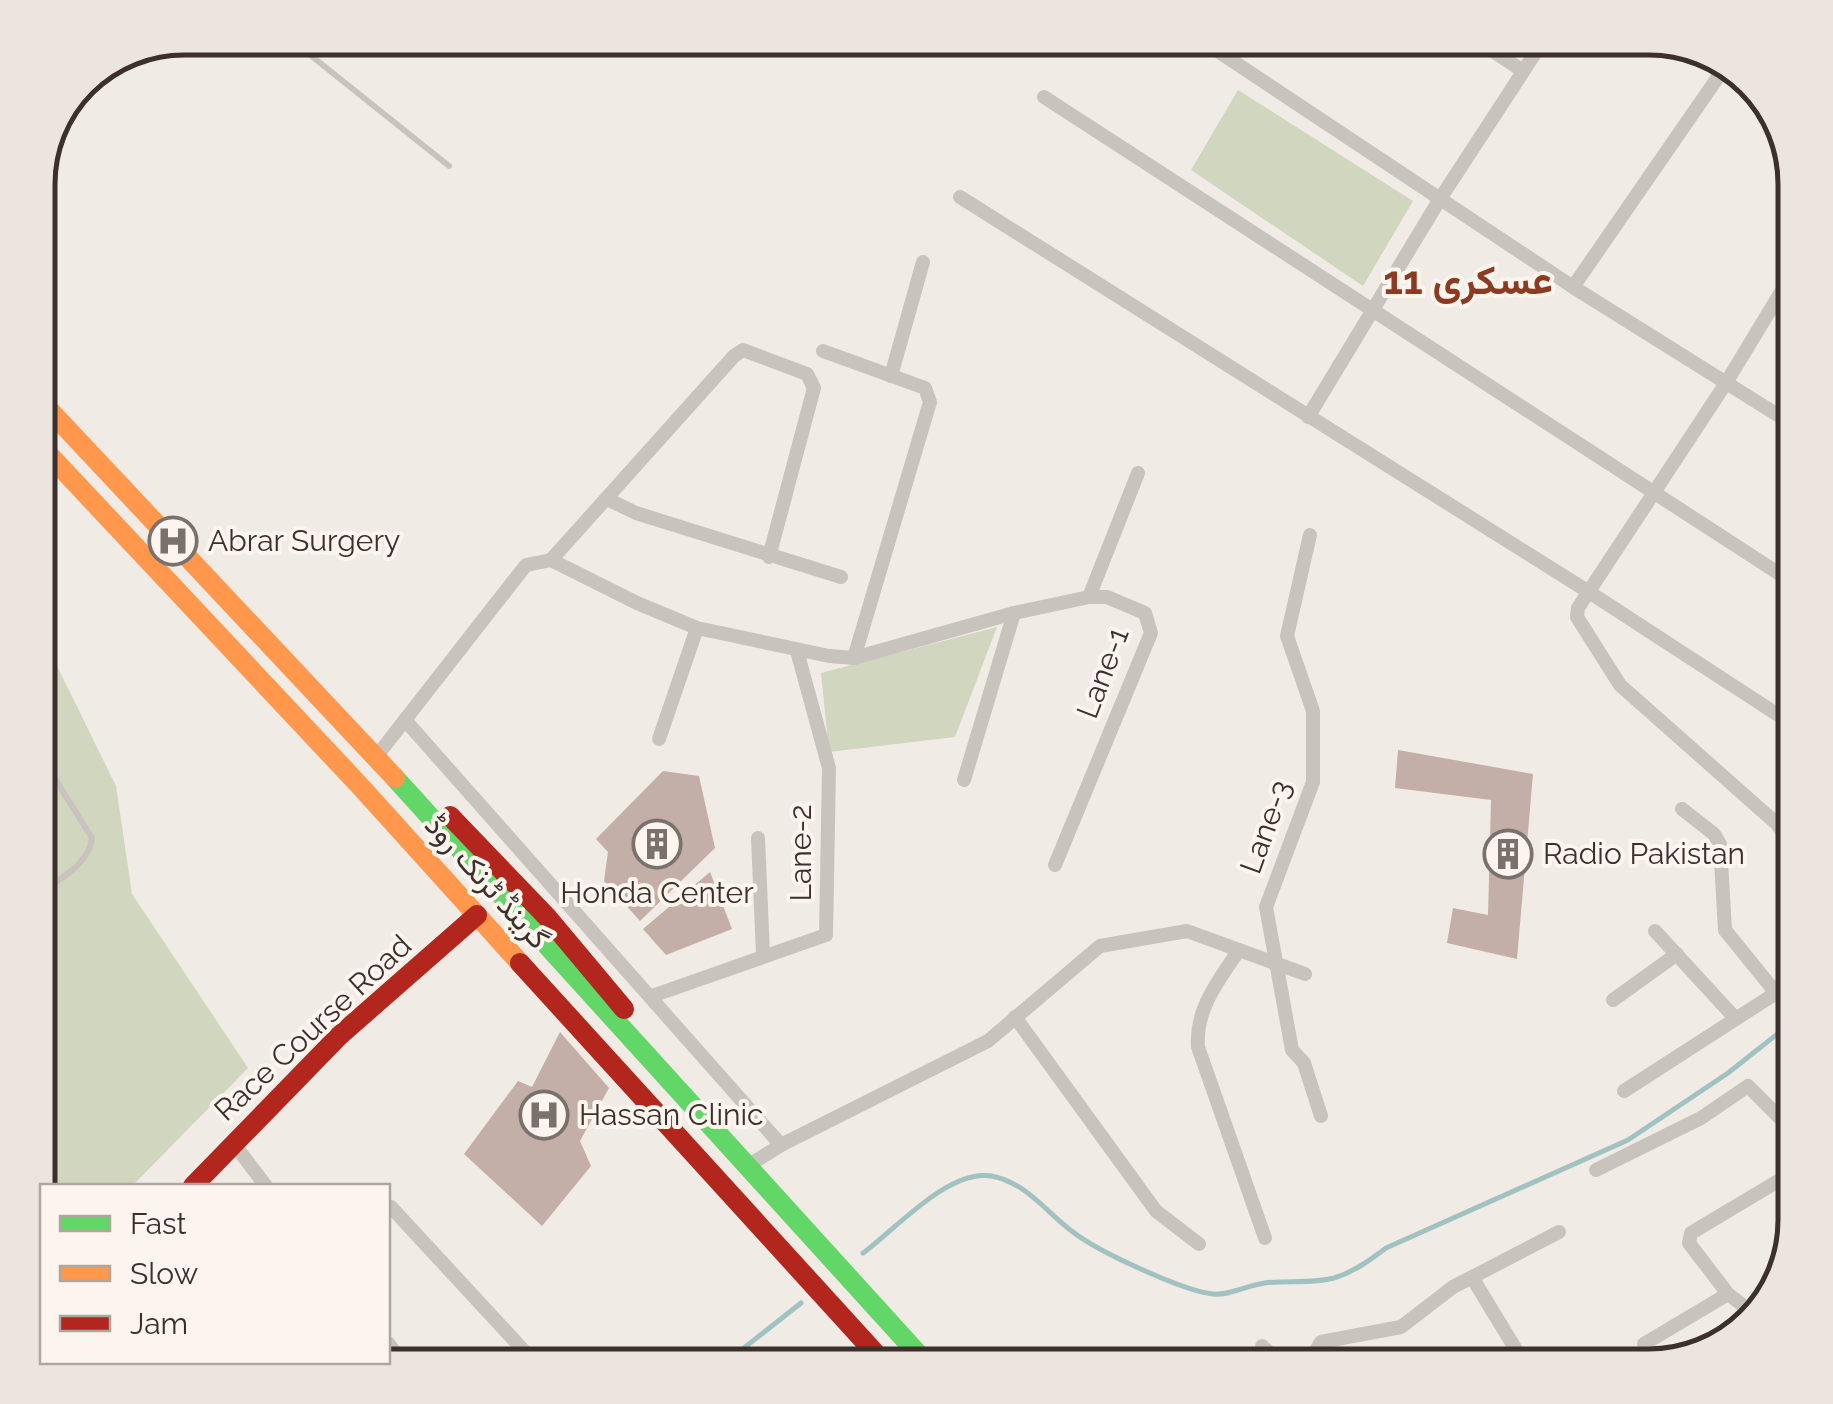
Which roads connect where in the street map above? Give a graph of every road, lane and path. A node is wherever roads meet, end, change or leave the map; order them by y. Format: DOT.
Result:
graph roads {
  1 [pos="310,55"];
  2 [pos="1223,55"];
  3 [pos="1499,55"];
  4 [pos="1534,55"];
  5 [pos="1523,71"];
  6 [pos="1719,76"];
  7 [pos="1044,97"];
  8 [pos="449,166"];
  9 [pos="960,197"];
  10 [pos="1440,200"];
  11 [pos="922,262"];
  12 [pos="1574,287"];
  13 [pos="1778,298"];
  14 [pos="1374,312"];
  15 [pos="822,351"];
  16 [pos="891,376"];
  17 [pos="1726,383"];
  18 [pos="1778,415"];
  19 [pos="55,416"];
  20 [pos="1308,417"];
  21 [pos="55,461"];
  22 [pos="1138,474"];
  23 [pos="1655,493"];
  24 [pos="608,499"];
  25 [pos="1310,534"];
  26 [pos="769,556"];
  27 [pos="551,560"];
  28 [pos="1778,572"];
  29 [pos="841,577"];
  30 [pos="1589,592"];
  31 [pos="1089,597"];
  32 [pos="1014,612"];
  33 [pos="697,628"];
  34 [pos="797,651"];
  35 [pos="854,658"];
  36 [pos="1778,714"];
  37 [pos="405,720"];
  38 [pos="659,738"];
  39 [pos="376,758"];
  40 [pos="55,779"];
  41 [pos="964,780"];
  42 [pos="1682,809"];
  43 [pos="1778,825"];
  44 [pos="758,838"];
  45 [pos="1055,866"];
  46 [pos="55,882"];
  47 [pos="498,894"];
  48 [pos="477,915"];
  49 [pos="1655,931"];
  50 [pos="1239,950"];
  51 [pos="763,954"];
  52 [pos="1677,954"];
  53 [pos="1275,964"];
  54 [pos="1305,974"];
  55 [pos="1776,993"];
  56 [pos="652,996"];
  57 [pos="1613,1000"];
  58 [pos="1016,1018"];
  59 [pos="1736,1018"];
  60 [pos="1624,1091"];
  61 [pos="695,1112"];
  62 [pos="1778,1115"];
  63 [pos="1321,1116"];
  64 [pos="234,1144"];
  65 [pos="781,1145"];
  66 [pos="745,1167"];
  67 [pos="1596,1170"];
  68 [pos="1778,1182"];
  69 [pos="195,1184"];
  70 [pos="264,1184"];
  71 [pos="390,1208"];
  72 [pos="1559,1232"];
  73 [pos="1264,1238"];
  74 [pos="1199,1244"];
  75 [pos="1474,1279"];
  76 [pos="1728,1294"];
  77 [pos="1744,1306"];
  78 [pos="1644,1344"];
  79 [pos="1262,1346"];
  80 [pos="522,1349"];
  81 [pos="872,1349"];
  82 [pos="913,1349"];
  83 [pos="1265,1349"];
  84 [pos="1317,1349"];
  85 [pos="1516,1349"];
  1 -- 8 [label="lane"];
  2 -- 10 [label="street"];
  3 -- 5 [label="street"];
  4 -- 5 [label="street"];
  5 -- 10 [label="street"];
  6 -- 12 [label="street"];
  7 -- 14 [label="street"];
  9 -- 20 [label="street"];
  10 -- 12 [label="street"];
  10 -- 14 [label="street"];
  11 -- 16 [label="street"];
  12 -- 17 [label="street"];
  13 -- 17 [label="street"];
  14 -- 20 [label="street"];
  14 -- 23 [label="street"];
  15 -- 16 [label="street"];
  16 -- 35 [label="street"];
  17 -- 18 [label="street"];
  17 -- 23 [label="street"];
  19 -- 39 [label="main road, گرینڈ ٹرنک روڈ"];
  20 -- 30 [label="street"];
  21 -- 48 [label="main road, گرینڈ ٹرنک روڈ"];
  22 -- 31 [label="street"];
  23 -- 28 [label="street"];
  23 -- 30 [label="street"];
  24 -- 26 [label="street"];
  24 -- 26 [label="street"];
  24 -- 27 [label="street"];
  25 -- 53 [label="street, Lane-3"];
  26 -- 29 [label="street"];
  27 -- 33 [label="street, Lane-1"];
  27 -- 37 [label="street"];
  30 -- 36 [label="street"];
  30 -- 43 [label="street"];
  31 -- 32 [label="street, Lane-1"];
  31 -- 45 [label="street, Lane-1"];
  32 -- 35 [label="street, Lane-1"];
  32 -- 41 [label="street"];
  33 -- 34 [label="street, Lane-1"];
  33 -- 38 [label="street"];
  34 -- 35 [label="street, Lane-1"];
  34 -- 51 [label="street, Lane-2"];
  37 -- 39 [label="street"];
  37 -- 56 [label="street"];
  39 -- 47 [label="main road, گرینڈ ٹرنک روڈ"];
  39 -- 61 [label="main road, گرینڈ ٹرنک روڈ"];
  40 -- 46 [label="lane"];
  42 -- 55 [label="street"];
  44 -- 51 [label="street"];
  47 -- 48 [label="main road, Race Course Road"];
  47 -- 61 [label="main road, گرینڈ ٹرنک روڈ"];
  48 -- 64 [label="main road, Race Course Road"];
  48 -- 81 [label="main road, گرینڈ ٹرنک روڈ"];
  49 -- 52 [label="street"];
  50 -- 53 [label="street"];
  50 -- 58 [label="street"];
  50 -- 73 [label="street"];
  51 -- 56 [label="street, Lane-2"];
  52 -- 57 [label="street"];
  52 -- 59 [label="street"];
  53 -- 54 [label="street"];
  53 -- 63 [label="street, Lane-3"];
  55 -- 59 [label="street"];
  56 -- 65 [label="street"];
  58 -- 65 [label="street"];
  58 -- 74 [label="street"];
  59 -- 60 [label="street"];
  61 -- 66 [label="main road, گرینڈ ٹرنک روڈ"];
  62 -- 67 [label="street"];
  64 -- 69 [label="main road, Race Course Road"];
  64 -- 70 [label="street"];
  65 -- 66 [label="street"];
  66 -- 82 [label="main road, گرینڈ ٹرنک روڈ"];
  68 -- 76 [label="street"];
  71 -- 80 [label="street"];
  72 -- 75 [label="street"];
  75 -- 84 [label="street"];
  75 -- 85 [label="street"];
  76 -- 77 [label="street"];
  76 -- 78 [label="street"];
  79 -- 83 [label="street"];
}
